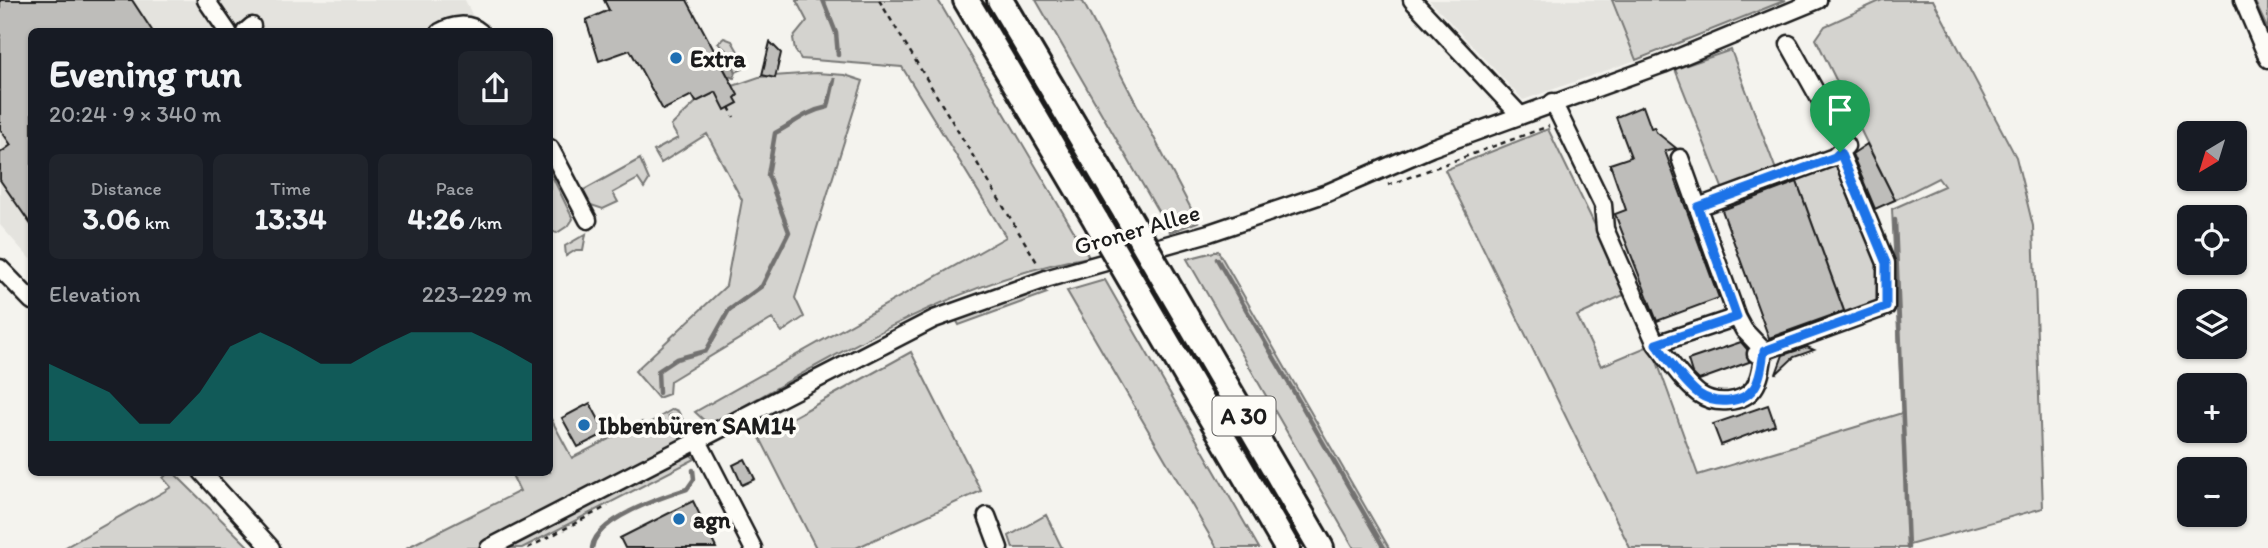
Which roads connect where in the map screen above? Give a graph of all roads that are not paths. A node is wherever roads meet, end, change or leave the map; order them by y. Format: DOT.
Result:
graph roads {
  1 [pos="206,0"];
  2 [pos="966,0"];
  3 [pos="1000,0"];
  4 [pos="1412,0"];
  5 [pos="1818,0"];
  6 [pos="2243,0"];
  7 [pos="225,28"];
  8 [pos="447,28"];
  9 [pos="476,28"];
  10 [pos="1789,44"];
  11 [pos="2268,60"];
  12 [pos="1553,102"];
  13 [pos="1519,114"];
  14 [pos="1840,152"];
  15 [pos="553,154"];
  16 [pos="1680,158"];
  17 [pos="1698,207"];
  18 [pos="588,220"];
  19 [pos="0,268"];
  20 [pos="28,297"];
  21 [pos="1737,317"];
  22 [pos="1656,344"];
  23 [pos="1759,353"];
  24 [pos="698,441"];
  25 [pos="206,476"];
  26 [pos="987,516"];
  27 [pos="271,548"];
  28 [pos="489,548"];
  29 [pos="753,548"];
  30 [pos="999,548"];
  31 [pos="1287,548"];
  32 [pos="1321,548"];
  1 -- 7 [label="street"];
  2 -- 31 [label="highway, A 30, bridge"];
  3 -- 32 [label="highway, A 30, bridge"];
  4 -- 13 [label="street"];
  5 -- 12 [label="street, Groner Allee"];
  6 -- 11 [label="street"];
  8 -- 9 [label="street"];
  10 -- 14 [label="street"];
  12 -- 13 [label="street, Groner Allee"];
  12 -- 22 [label="street"];
  13 -- 24 [label="street, Groner Allee"];
  14 -- 17 [label="street"];
  14 -- 23 [label="street"];
  15 -- 18 [label="street"];
  16 -- 17 [label="street"];
  17 -- 21 [label="street"];
  19 -- 20 [label="street"];
  21 -- 22 [label="street"];
  21 -- 23 [label="street"];
  22 -- 23 [label="street"];
  24 -- 28 [label="street, Groner Allee"];
  24 -- 29 [label="street"];
  25 -- 27 [label="street"];
  26 -- 30 [label="street"];
}
